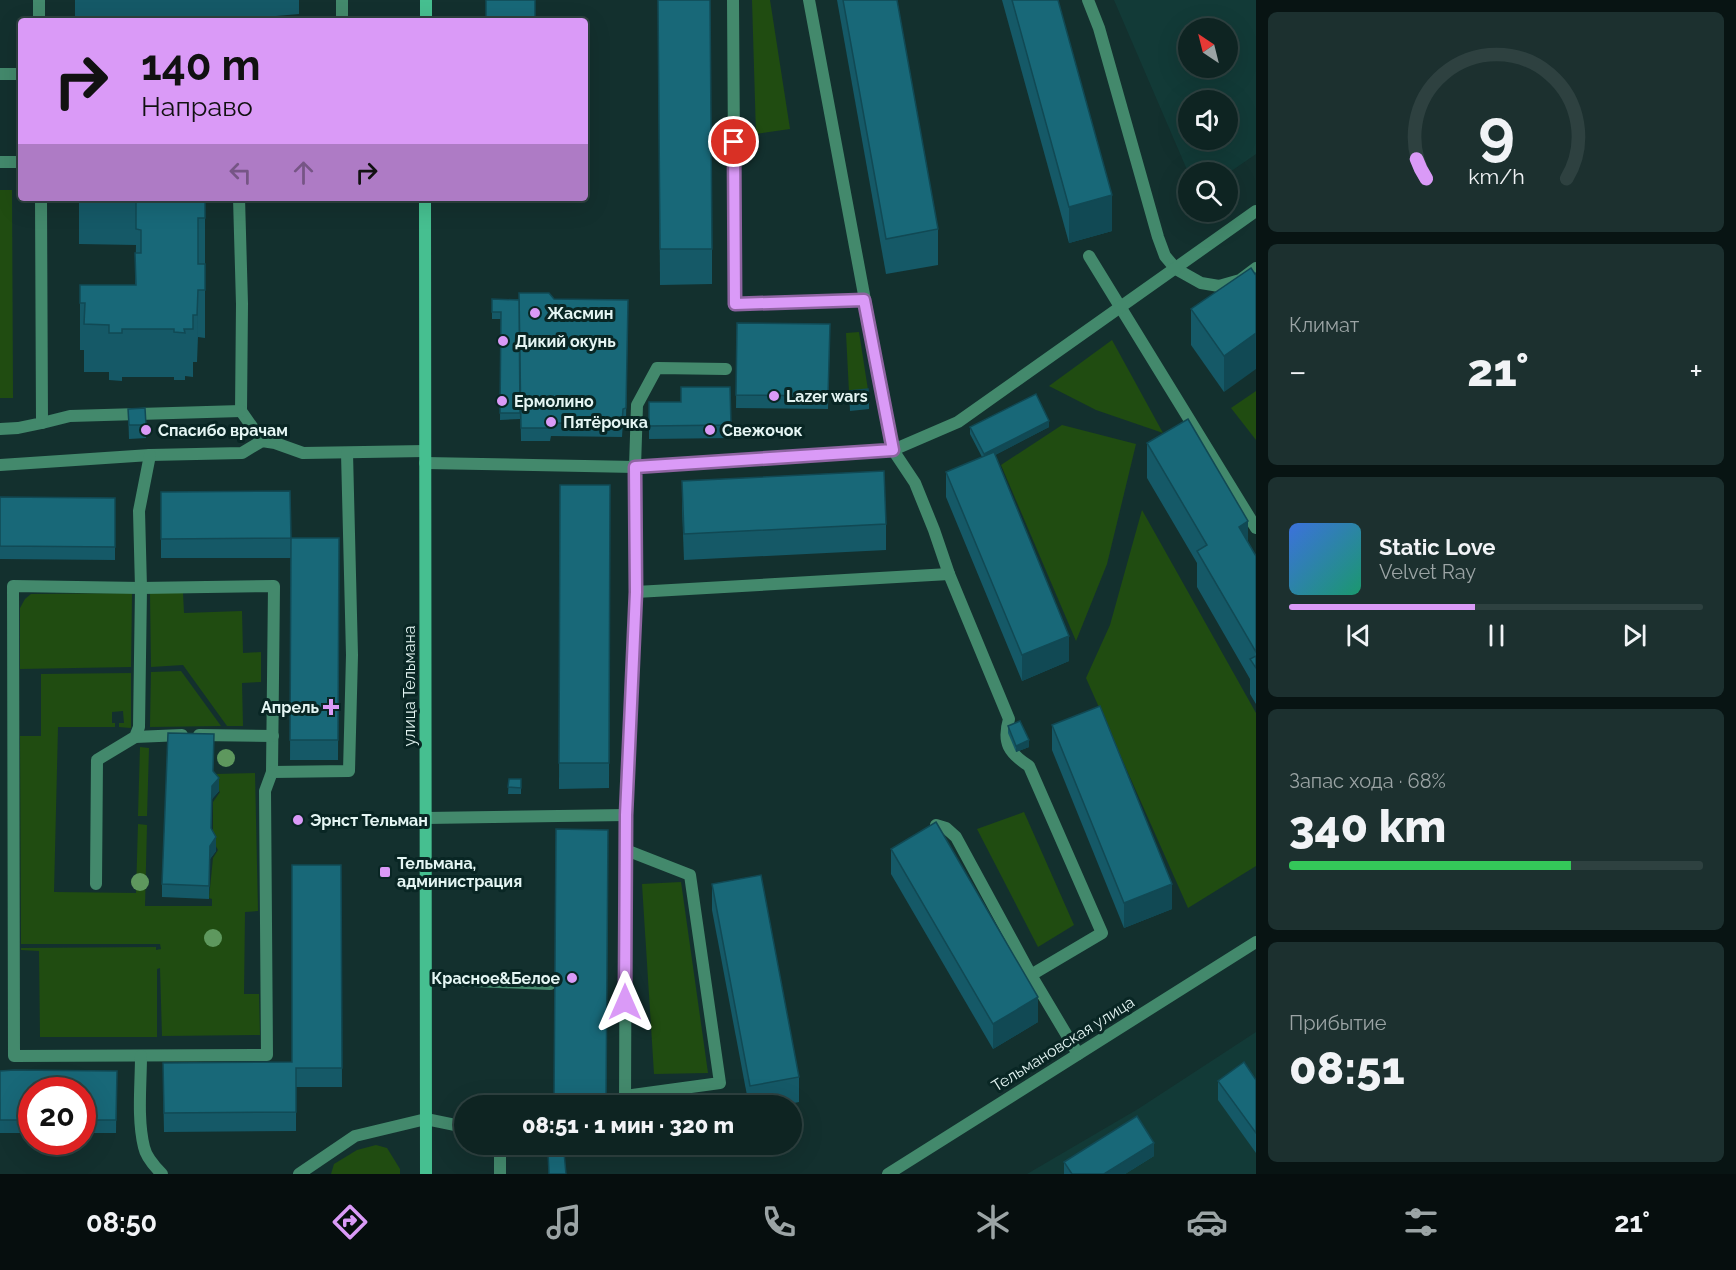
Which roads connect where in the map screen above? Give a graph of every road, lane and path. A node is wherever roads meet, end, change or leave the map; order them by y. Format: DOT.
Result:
graph roads {
  1 [pos="39,0"];
  2 [pos="342,0"];
  3 [pos="426,0"];
  4 [pos="734,0"];
  5 [pos="809,0"];
  6 [pos="1088,0"];
  7 [pos="39,18"];
  8 [pos="342,18"];
  9 [pos="426,18"];
  10 [pos="0,74"];
  11 [pos="18,74"];
  12 [pos="0,162"];
  13 [pos="18,162"];
  14 [pos="41,201"];
  15 [pos="239,201"];
  16 [pos="425,201"];
  17 [pos="1256,211"];
  18 [pos="1089,256"];
  19 [pos="1176,268"];
  20 [pos="1256,268"];
  21 [pos="864,300"];
  22 [pos="1121,307"];
  23 [pos="726,369"];
  24 [pos="241,411"];
  25 [pos="42,423"];
  26 [pos="0,429"];
  27 [pos="262,441"];
  28 [pos="893,450"];
  29 [pos="347,453"];
  30 [pos="150,455"];
  31 [pos="425,457"];
  32 [pos="0,465"];
  33 [pos="635,467"];
  34 [pos="1256,528"];
  35 [pos="949,574"];
  36 [pos="141,588"];
  37 [pos="636,592"];
  38 [pos="273,736"];
  39 [pos="135,737"];
  40 [pos="272,772"];
  41 [pos="626,815"];
  42 [pos="426,818"];
  43 [pos="936,825"];
  44 [pos="626,850"];
  45 [pos="96,884"];
  46 [pos="1256,942"];
  47 [pos="1031,975"];
  48 [pos="426,979"];
  49 [pos="550,984"];
  50 [pos="1078,1054"];
  51 [pos="141,1056"];
  52 [pos="625,1095"];
  53 [pos="657,1095"];
  54 [pos="426,1119"];
  55 [pos="454,1125"];
  56 [pos="500,1155"];
  57 [pos="162,1174"];
  58 [pos="299,1174"];
  59 [pos="426,1174"];
  60 [pos="500,1174"];
  61 [pos="888,1174"];
  1 -- 7 [label="street"];
  2 -- 8 [label="street"];
  3 -- 9 [label="main road"];
  4 -- 21 [label="street"];
  5 -- 21 [label="street"];
  6 -- 19 [label="street"];
  10 -- 11 [label="street"];
  12 -- 13 [label="street"];
  14 -- 25 [label="street"];
  15 -- 24 [label="street"];
  16 -- 31 [label="main road, улица Тельмана"];
  17 -- 19 [label="street"];
  18 -- 22 [label="street"];
  19 -- 20 [label="street"];
  19 -- 22 [label="street"];
  21 -- 28 [label="street"];
  22 -- 28 [label="street"];
  22 -- 34 [label="street"];
  23 -- 33 [label="street"];
  24 -- 25 [label="street"];
  24 -- 27 [label="street"];
  25 -- 26 [label="street"];
  27 -- 29 [label="street"];
  27 -- 30 [label="street"];
  28 -- 33 [label="street"];
  28 -- 35 [label="street"];
  29 -- 31 [label="street"];
  29 -- 40 [label="street"];
  30 -- 32 [label="street"];
  30 -- 36 [label="street"];
  31 -- 33 [label="street"];
  31 -- 42 [label="main road, улица Тельмана"];
  33 -- 37 [label="street"];
  35 -- 37 [label="street"];
  35 -- 47 [label="street"];
  36 -- 38 [label="street"];
  36 -- 39 [label="street"];
  36 -- 51 [label="street"];
  37 -- 41 [label="street"];
  38 -- 39 [label="street"];
  38 -- 40 [label="street"];
  39 -- 45 [label="street"];
  40 -- 51 [label="street"];
  41 -- 42 [label="street"];
  41 -- 44 [label="street"];
  42 -- 48 [label="main road, улица Тельмана"];
  43 -- 47 [label="street"];
  44 -- 52 [label="street"];
  44 -- 53 [label="street"];
  46 -- 50 [label="street, Тельмановская улица"];
  47 -- 50 [label="street"];
  48 -- 49 [label="street"];
  48 -- 54 [label="main road, улица Тельмана"];
  50 -- 61 [label="street, Тельмановская улица"];
  51 -- 57 [label="street"];
  54 -- 55 [label="street"];
  54 -- 58 [label="street"];
  54 -- 59 [label="main road, улица Тельмана"];
  56 -- 60 [label="street"];
}
